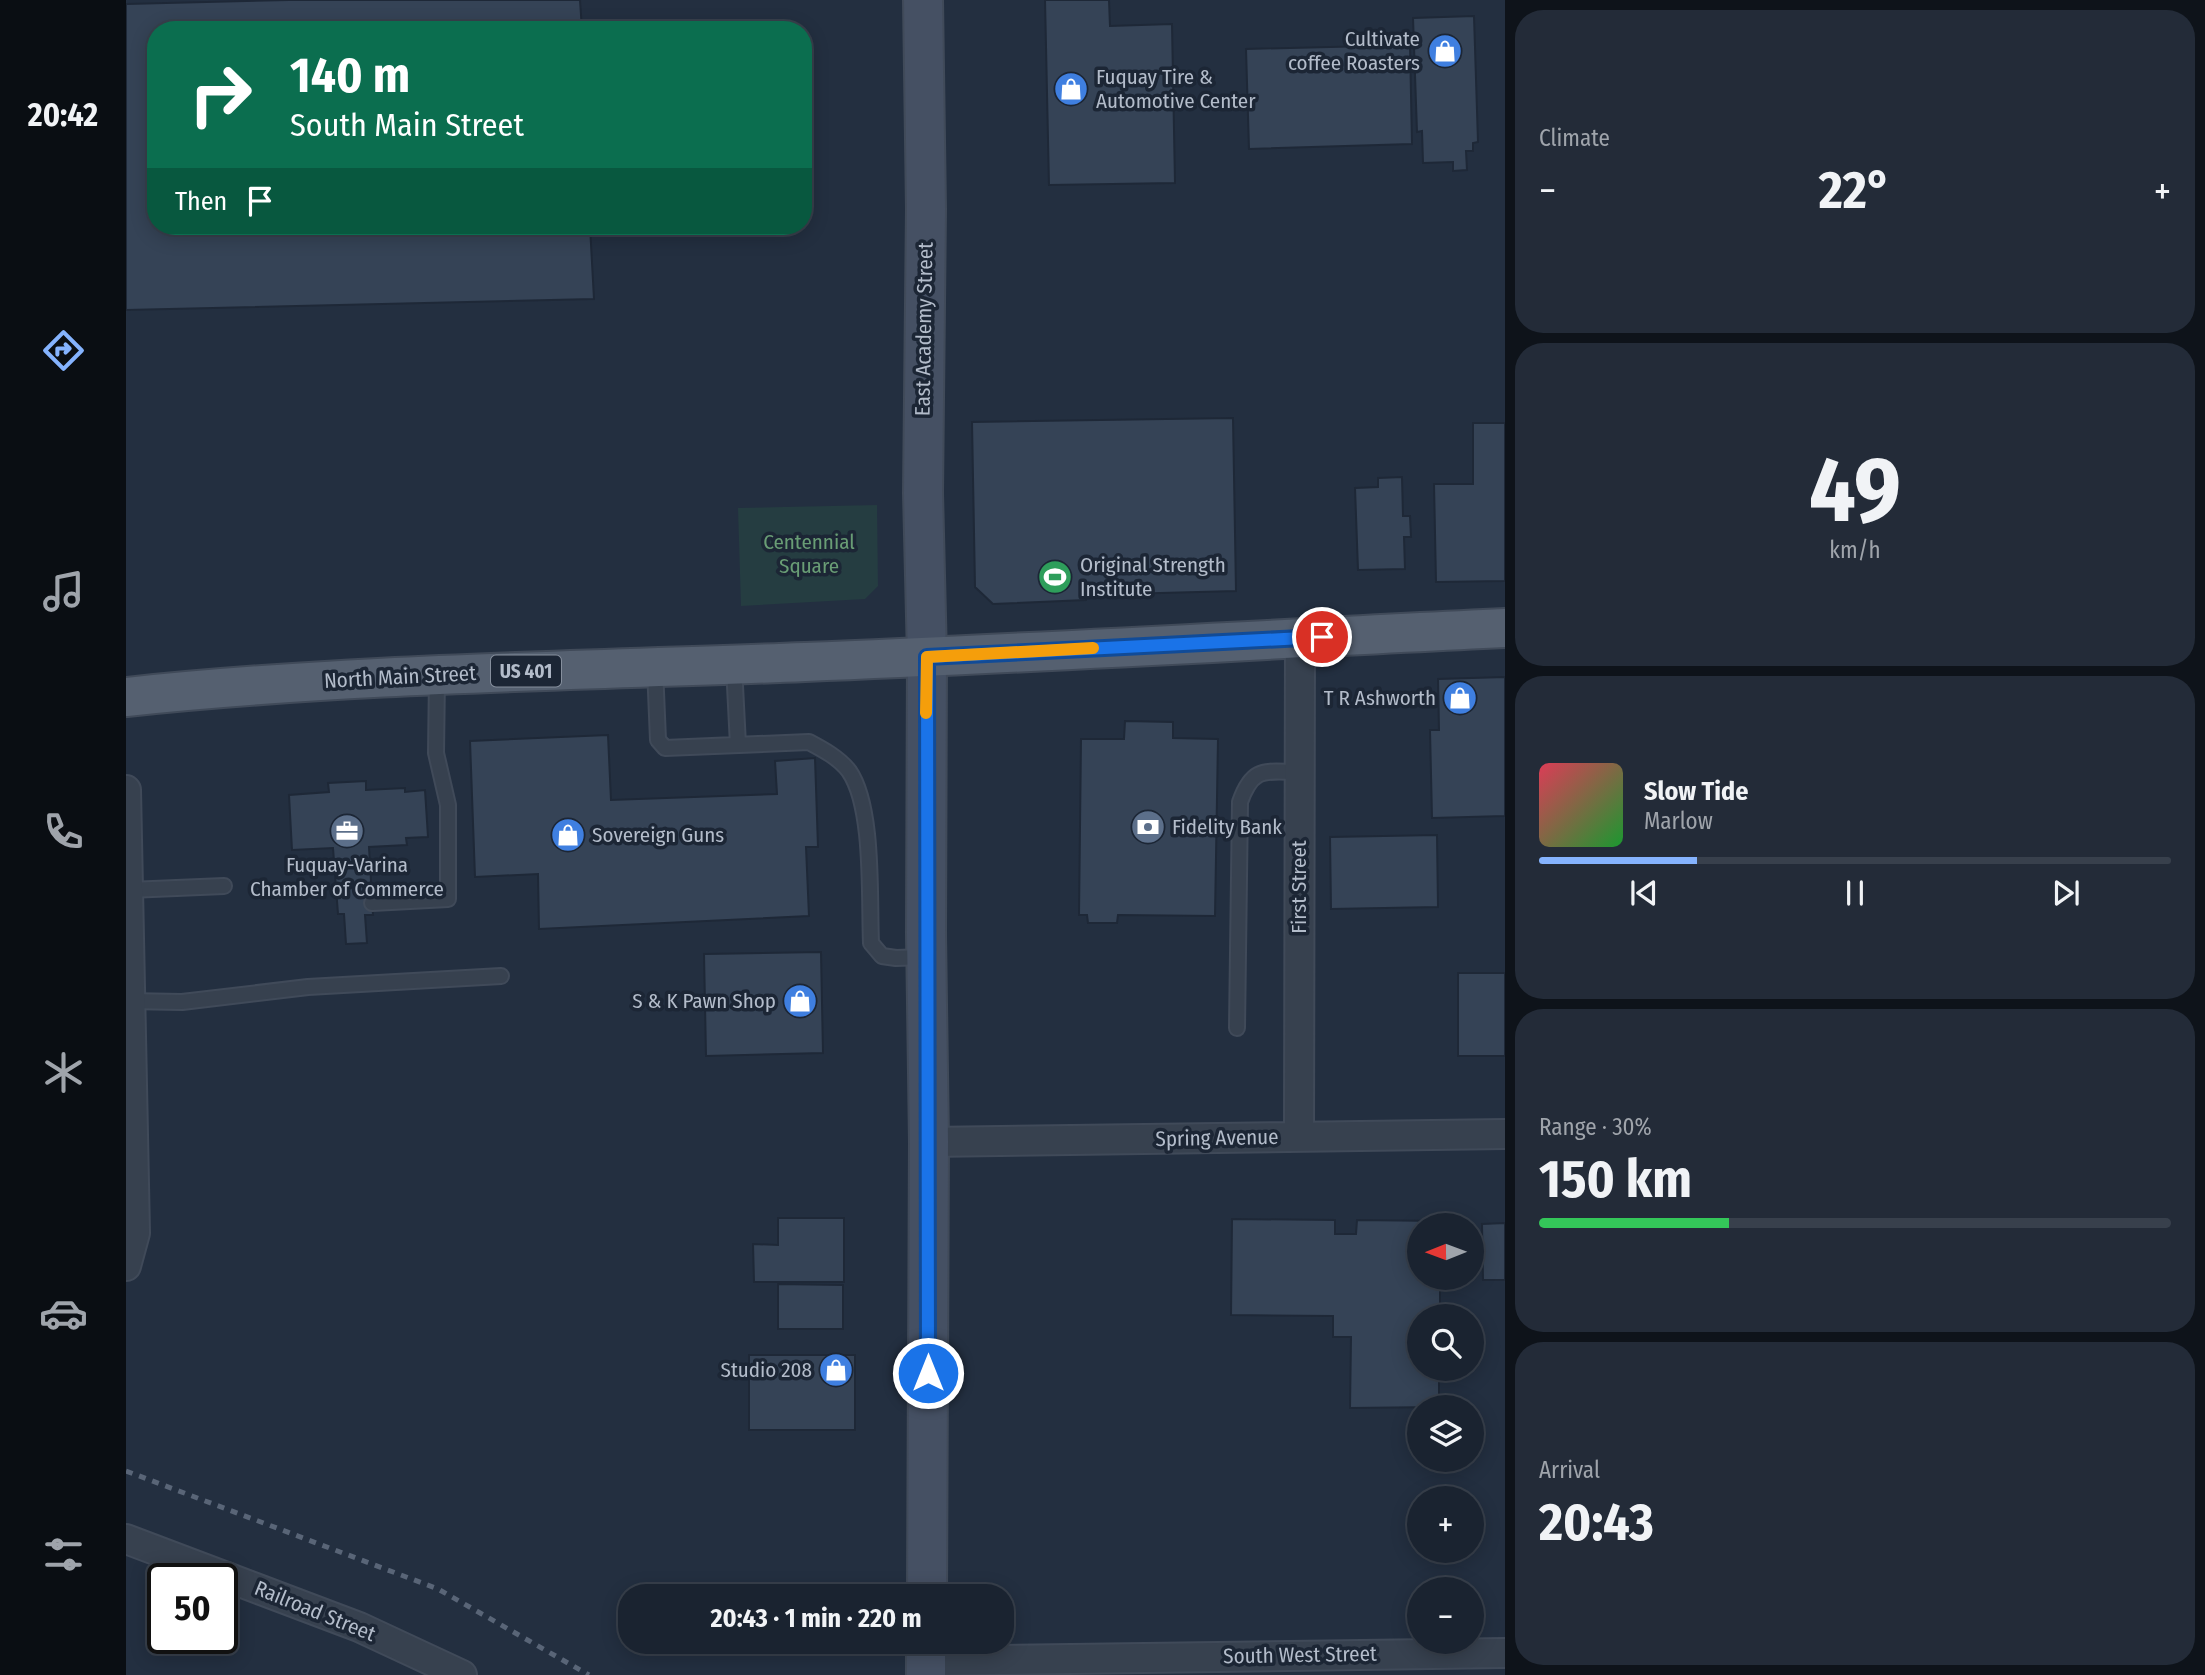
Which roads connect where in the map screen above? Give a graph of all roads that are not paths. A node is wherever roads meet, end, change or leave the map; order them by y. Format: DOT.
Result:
graph roads {
  1 [pos="923,0"];
  2 [pos="1505,628"];
  3 [pos="1300,638"];
  4 [pos="927,657"];
  5 [pos="734,664"];
  6 [pos="655,667"];
  7 [pos="437,676"];
  8 [pos="126,696"];
  9 [pos="738,745"];
  10 [pos="1300,772"];
  11 [pos="126,790"];
  12 [pos="224,886"];
  13 [pos="129,890"];
  14 [pos="372,903"];
  15 [pos="926,957"];
  16 [pos="501,976"];
  17 [pos="129,1001"];
  18 [pos="1237,1028"];
  19 [pos="1505,1134"];
  20 [pos="1298,1137"];
  21 [pos="929,1142"];
  22 [pos="126,1266"];
  23 [pos="126,1539"];
  24 [pos="927,1584"];
  25 [pos="1505,1653"];
  26 [pos="926,1659"];
  27 [pos="462,1675"];
  1 -- 4 [label="main road, East Academy Street"];
  2 -- 3 [label="main road, US 401"];
  3 -- 4 [label="main road, US 401"];
  3 -- 10 [label="street, First Street"];
  4 -- 5 [label="main road, North Main Street / US 401"];
  4 -- 15 [label="main road, East Academy Street"];
  5 -- 6 [label="main road, North Main Street / US 401"];
  5 -- 9 [label="lane"];
  6 -- 7 [label="main road, North Main Street / US 401"];
  6 -- 9 [label="lane"];
  7 -- 8 [label="main road, North Main Street / US 401"];
  7 -- 14 [label="lane"];
  9 -- 15 [label="lane"];
  10 -- 18 [label="lane"];
  10 -- 20 [label="street, First Street"];
  11 -- 13 [label="street"];
  12 -- 13 [label="lane"];
  13 -- 17 [label="street"];
  15 -- 21 [label="main road, East Academy Street"];
  16 -- 17 [label="lane"];
  17 -- 22 [label="street"];
  19 -- 20 [label="street, Spring Avenue"];
  20 -- 21 [label="street, Spring Avenue"];
  21 -- 24 [label="main road, East Academy Street"];
  23 -- 27 [label="street, Railroad Street"];
  25 -- 26 [label="street, South West Street"];
}
